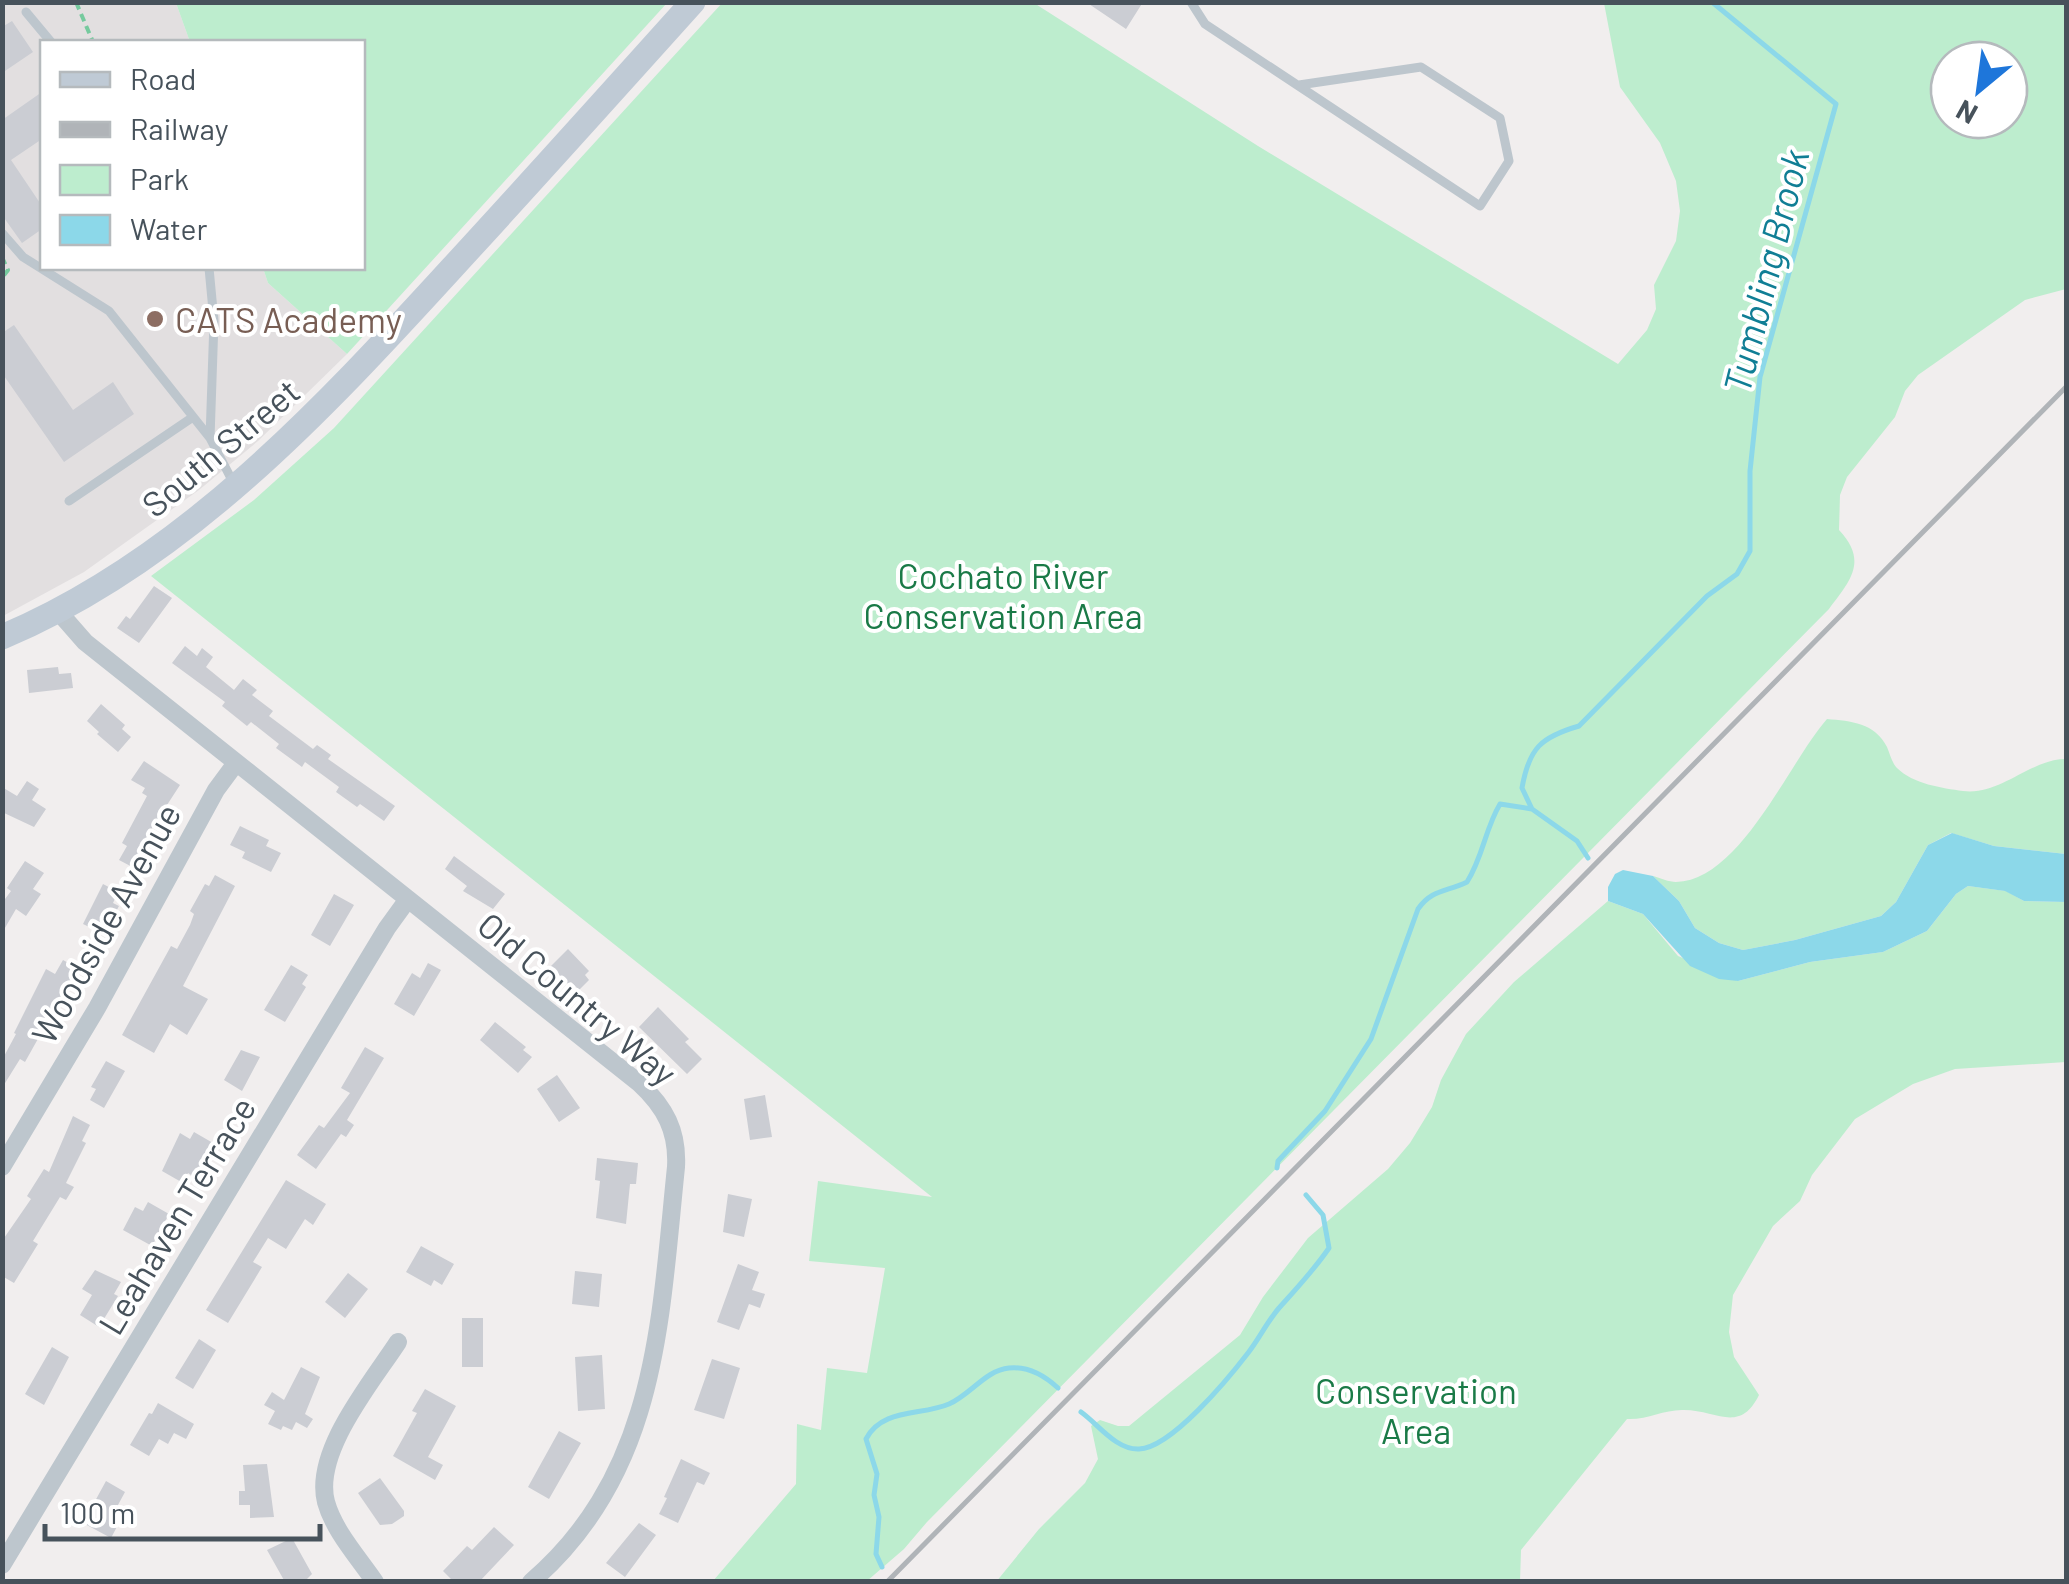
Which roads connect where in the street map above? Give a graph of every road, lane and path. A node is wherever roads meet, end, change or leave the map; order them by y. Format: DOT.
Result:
graph roads {
  1 [pos="76,2"];
  2 [pos="693,2"];
  3 [pos="1191,2"];
  4 [pos="26,12"];
  5 [pos="49,40"];
  6 [pos="92,40"];
  7 [pos="1298,84"];
  8 [pos="2,233"];
  9 [pos="2,257"];
  10 [pos="40,268"];
  11 [pos="43,270"];
  12 [pos="210,270"];
  13 [pos="2,278"];
  14 [pos="193,417"];
  15 [pos="210,438"];
  16 [pos="236,486"];
  17 [pos="69,501"];
  18 [pos="57,610"];
  19 [pos="2,637"];
  20 [pos="236,763"];
  21 [pos="408,899"];
  22 [pos="2,1167"];
  23 [pos="398,1342"];
  24 [pos="2,1565"];
  25 [pos="375,1582"];
  26 [pos="532,1582"];
  1 -- 6 [label="path"];
  2 -- 16 [label="main road, South Street"];
  3 -- 7 [label="lane"];
  4 -- 5 [label="lane"];
  7 -- 7 [label="lane"];
  8 -- 10 [label="lane"];
  9 -- 13 [label="path"];
  11 -- 14 [label="lane"];
  12 -- 15 [label="lane"];
  14 -- 15 [label="lane"];
  14 -- 17 [label="lane"];
  15 -- 16 [label="lane"];
  16 -- 18 [label="main road, South Street"];
  18 -- 19 [label="main road, South Street"];
  18 -- 20 [label="street, Old Country Way"];
  20 -- 21 [label="street, Old Country Way"];
  20 -- 22 [label="street, Woodside Avenue"];
  21 -- 24 [label="street, Leahaven Terrace"];
  21 -- 26 [label="street, Old Country Way"];
  23 -- 25 [label="street"];
}
